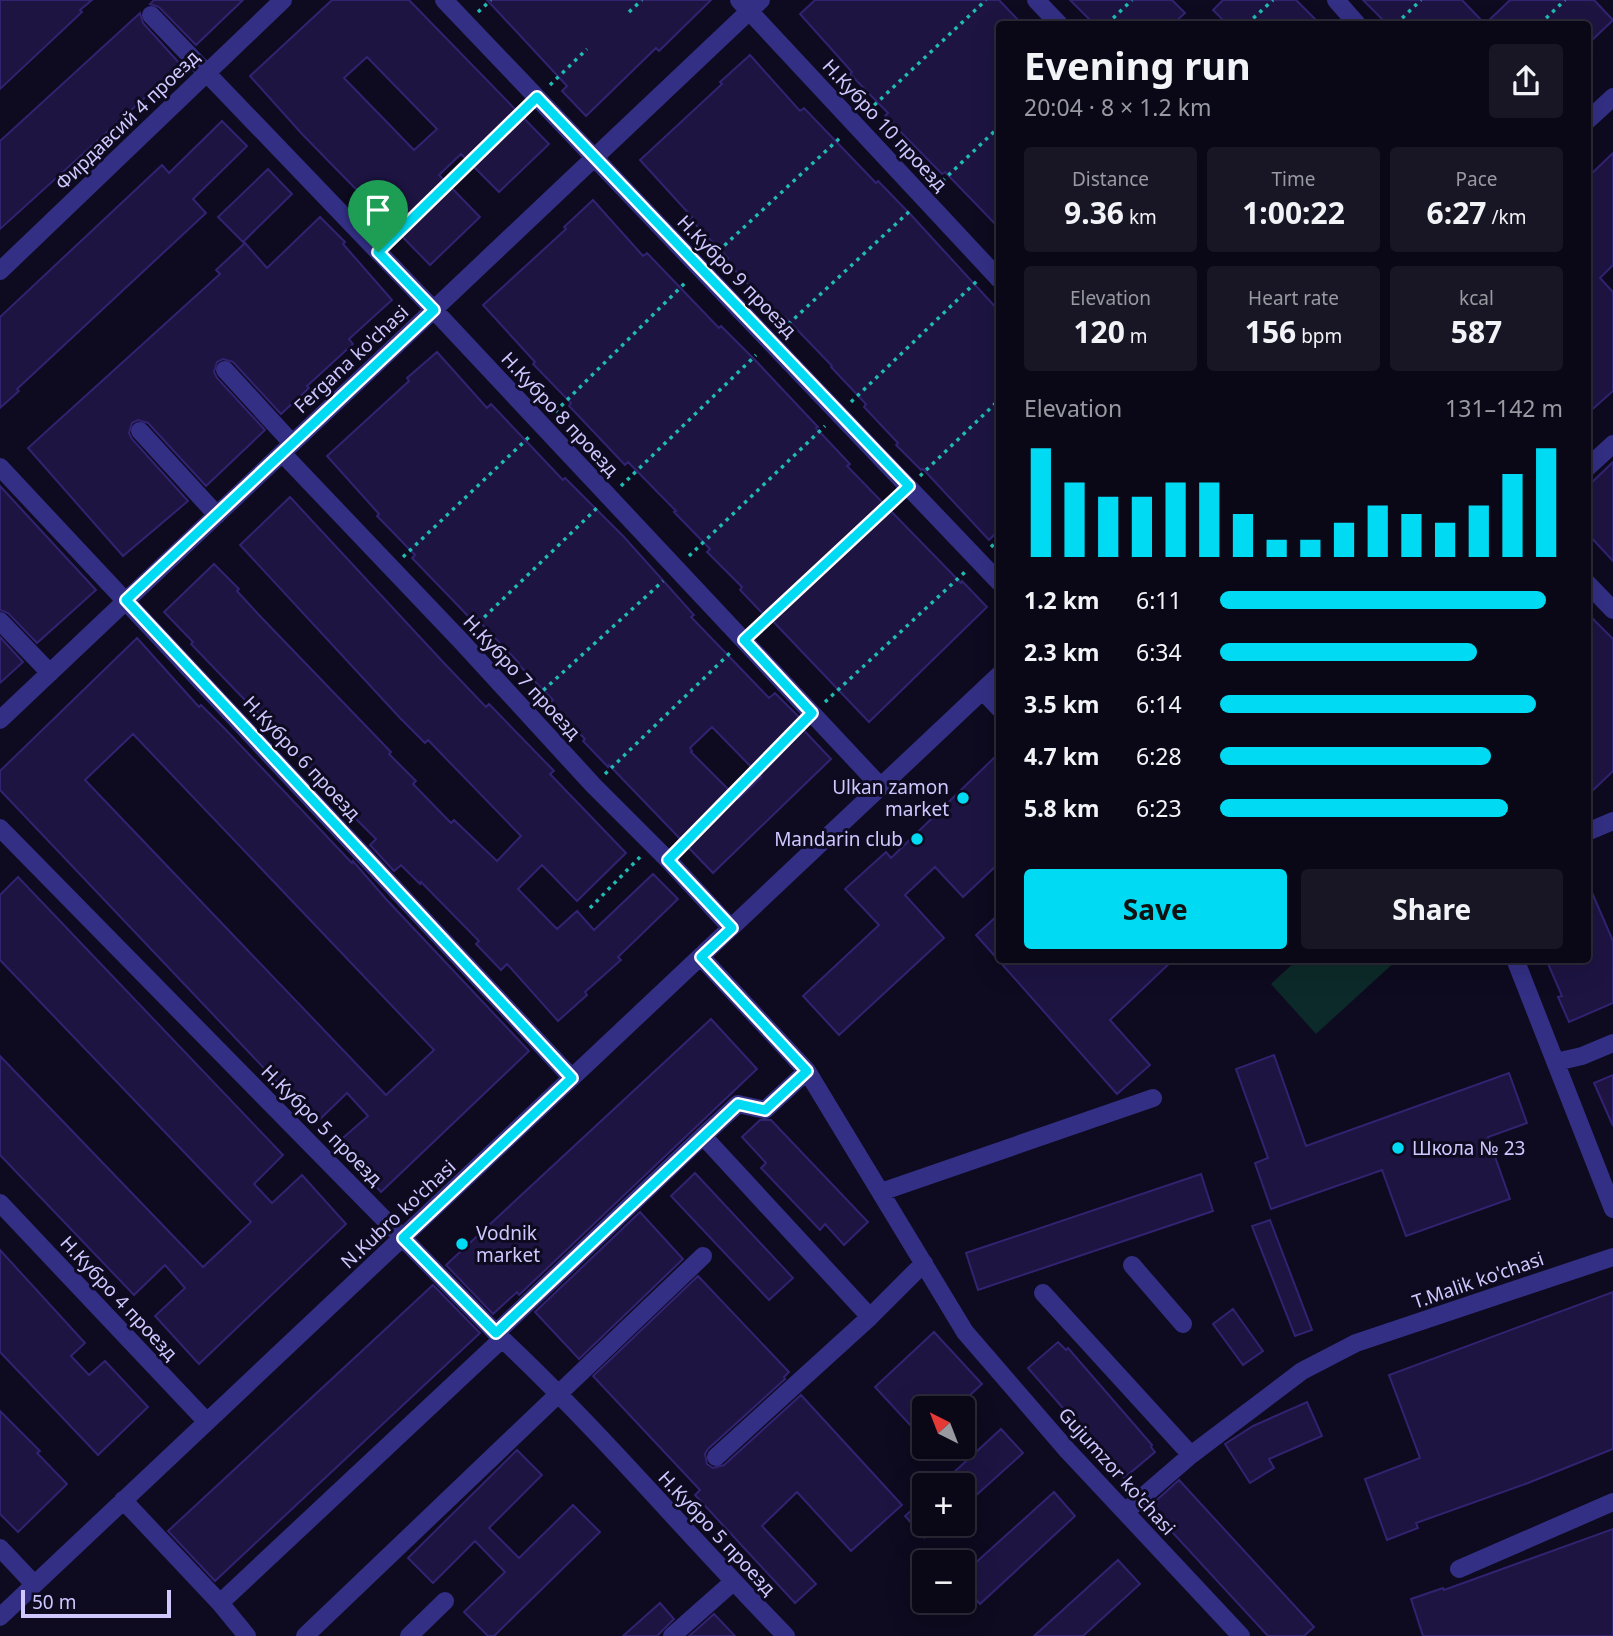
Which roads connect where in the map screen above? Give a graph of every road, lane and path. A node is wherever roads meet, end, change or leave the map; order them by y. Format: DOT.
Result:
graph roads {
  1 [pos="283,0"];
  2 [pos="444,0"];
  3 [pos="642,0"];
  4 [pos="1036,0"];
  5 [pos="1132,0"];
  6 [pos="1273,0"];
  7 [pos="1336,0"];
  8 [pos="1421,0"];
  9 [pos="1565,0"];
  10 [pos="750,3"];
  11 [pos="629,12"];
  12 [pos="151,15"];
  13 [pos="1056,21"];
  14 [pos="1110,21"];
  15 [pos="1250,21"];
  16 [pos="1354,21"];
  17 [pos="1399,21"];
  18 [pos="1542,21"];
  19 [pos="587,49"];
  20 [pos="206,72"];
  21 [pos="537,97"];
  22 [pos="1613,97"];
  23 [pos="1591,117"];
  24 [pos="996,130"];
  25 [pos="595,157"];
  26 [pos="924,198"];
  27 [pos="378,252"];
  28 [pos="0,271"];
  29 [pos="995,274"];
  30 [pos="434,310"];
  31 [pos="770,341"];
  32 [pos="225,370"];
  33 [pos="996,403"];
  34 [pos="839,414"];
  35 [pos="140,431"];
  36 [pos="1613,444"];
  37 [pos="287,448"];
  38 [pos="1591,464"];
  39 [pos="0,467"];
  40 [pos="909,486"];
  41 [pos="609,497"];
  42 [pos="217,515"];
  43 [pos="996,542"];
  44 [pos="978,560"];
  45 [pos="676,569"];
  46 [pos="996,579"];
  47 [pos="1591,587"];
  48 [pos="126,600"];
  49 [pos="1613,610"];
  50 [pos="0,621"];
  51 [pos="461,640"];
  52 [pos="744,640"];
  53 [pos="50,673"];
  54 [pos="996,678"];
  55 [pos="983,691"];
  56 [pos="996,705"];
  57 [pos="523,709"];
  58 [pos="812,713"];
  59 [pos="0,720"];
  60 [pos="593,786"];
  61 [pos="881,787"];
  62 [pos="1613,821"];
  63 [pos="0,828"];
  64 [pos="1591,830"];
  65 [pos="652,844"];
  66 [pos="668,860"];
  67 [pos="590,908"];
  68 [pos="732,928"];
  69 [pos="701,957"];
  70 [pos="1517,963"];
  71 [pos="1613,1043"];
  72 [pos="1556,1062"];
  73 [pos="807,1071"];
  74 [pos="572,1078"];
  75 [pos="1153,1098"];
  76 [pos="703,1136"];
  77 [pos="881,1192"];
  78 [pos="0,1203"];
  79 [pos="1613,1209"];
  80 [pos="403,1238"];
  81 [pos="703,1256"];
  82 [pos="1613,1256"];
  83 [pos="924,1263"];
  84 [pos="1132,1265"];
  85 [pos="1043,1293"];
  86 [pos="870,1317"];
  87 [pos="1183,1324"];
  88 [pos="499,1336"];
  89 [pos="559,1394"];
  90 [pos="206,1422"];
  91 [pos="1191,1455"];
  92 [pos="716,1457"];
  93 [pos="123,1500"];
  94 [pos="1613,1502"];
  95 [pos="1125,1512"];
  96 [pos="0,1548"];
  97 [pos="1459,1569"];
  98 [pos="733,1582"];
  99 [pos="34,1584"];
  100 [pos="445,1601"];
  101 [pos="220,1603"];
  102 [pos="0,1617"];
  103 [pos="247,1636"];
  104 [pos="305,1636"];
  105 [pos="409,1636"];
  106 [pos="672,1636"];
  107 [pos="786,1636"];
  108 [pos="1241,1636"];
  1 -- 20 [label="street, Фирдавсий 4 проезд"];
  2 -- 21 [label="street, Н.Кубро 9 проезд"];
  3 -- 11 [label="path"];
  4 -- 13 [label="street"];
  5 -- 14 [label="path"];
  6 -- 15 [label="path"];
  7 -- 16 [label="street"];
  8 -- 17 [label="path"];
  9 -- 18 [label="path"];
  10 -- 25 [label="street, Fergana ko'chasi"];
  10 -- 26 [label="street, Н.Кубро 10 проезд"];
  12 -- 20 [label="street, Н.Кубро 8 проезд"];
  19 -- 21 [label="path"];
  20 -- 27 [label="street, Н.Кубро 8 проезд"];
  20 -- 28 [label="street, Фирдавсий 4 проезд"];
  21 -- 25 [label="street, Н.Кубро 9 проезд"];
  21 -- 27 [label="path"];
  22 -- 23 [label="street"];
  24 -- 26 [label="path"];
  25 -- 30 [label="street, Fergana ko'chasi"];
  25 -- 31 [label="street, Н.Кубро 9 проезд"];
  26 -- 29 [label="street, Н.Кубро 10 проезд"];
  26 -- 31 [label="path"];
  27 -- 30 [label="street, Н.Кубро 8 проезд"];
  29 -- 34 [label="path"];
  30 -- 37 [label="street, Fergana ko'chasi"];
  30 -- 41 [label="street, Н.Кубро 8 проезд"];
  31 -- 34 [label="street, Н.Кубро 9 проезд"];
  31 -- 41 [label="path"];
  32 -- 37 [label="street, Н.Кубро 7 проезд"];
  33 -- 40 [label="path"];
  34 -- 40 [label="street, Н.Кубро 9 проезд"];
  34 -- 45 [label="path"];
  35 -- 42 [label="street"];
  36 -- 38 [label="street"];
  37 -- 42 [label="street, Fergana ko'chasi"];
  37 -- 51 [label="street, Н.Кубро 7 проезд"];
  39 -- 48 [label="street, Н.Кубро 6 проезд"];
  40 -- 44 [label="street, Н.Кубро 9 проезд"];
  40 -- 52 [label="path"];
  41 -- 45 [label="street, Н.Кубро 8 проезд"];
  41 -- 51 [label="path"];
  42 -- 48 [label="street, Fergana ko'chasi"];
  43 -- 44 [label="path"];
  44 -- 46 [label="street, Н.Кубро 9 проезд"];
  44 -- 58 [label="path"];
  45 -- 52 [label="street, Н.Кубро 8 проезд"];
  45 -- 57 [label="path"];
  47 -- 49 [label="street"];
  48 -- 53 [label="street, Fergana ko'chasi"];
  48 -- 74 [label="street, Н.Кубро 6 проезд"];
  50 -- 53 [label="street"];
  51 -- 57 [label="street, Н.Кубро 7 проезд"];
  52 -- 58 [label="street, Н.Кубро 8 проезд"];
  52 -- 60 [label="path"];
  53 -- 59 [label="street, Fergana ko'chasi"];
  54 -- 55 [label="street, N.Kubro ko'chasi"];
  55 -- 56 [label="street"];
  55 -- 61 [label="street, N.Kubro ko'chasi"];
  57 -- 60 [label="street, Н.Кубро 7 проезд"];
  58 -- 61 [label="street, Н.Кубро 8 проезд"];
  58 -- 66 [label="path"];
  60 -- 65 [label="street, Н.Кубро 7 проезд"];
  61 -- 68 [label="street, N.Kubro ko'chasi"];
  62 -- 64 [label="street"];
  63 -- 80 [label="street, Н.Кубро 5 проезд"];
  65 -- 66 [label="street, Н.Кубро 7 проезд"];
  65 -- 67 [label="path"];
  66 -- 68 [label="street, Н.Кубро 7 проезд"];
  68 -- 69 [label="street, N.Kubro ko'chasi"];
  69 -- 73 [label="street"];
  69 -- 74 [label="street, N.Kubro ko'chasi"];
  70 -- 72 [label="street"];
  71 -- 72 [label="street"];
  72 -- 79 [label="street"];
  73 -- 76 [label="street"];
  73 -- 77 [label="street"];
  74 -- 80 [label="street, N.Kubro ko'chasi"];
  75 -- 77 [label="street"];
  76 -- 86 [label="street"];
  76 -- 88 [label="street"];
  77 -- 83 [label="street"];
  78 -- 90 [label="street, Н.Кубро 4 проезд"];
  80 -- 88 [label="street, Н.Кубро 5 проезд"];
  80 -- 90 [label="street, N.Kubro ko'chasi"];
  81 -- 89 [label="street"];
  82 -- 91 [label="street, T.Malik ko'chasi"];
  83 -- 86 [label="street"];
  83 -- 95 [label="street, Gujumzor ko'chasi"];
  84 -- 87 [label="street"];
  85 -- 91 [label="street"];
  86 -- 92 [label="street"];
  88 -- 89 [label="street, Н.Кубро 5 проезд"];
  88 -- 101 [label="street"];
  89 -- 98 [label="street, Н.Кубро 5 проезд"];
  89 -- 104 [label="street"];
  90 -- 93 [label="street, N.Kubro ko'chasi"];
  91 -- 95 [label="street, T.Malik ko'chasi"];
  93 -- 99 [label="street, N.Kubro ko'chasi"];
  93 -- 101 [label="street"];
  94 -- 97 [label="street"];
  95 -- 108 [label="street, Gujumzor ko'chasi"];
  96 -- 99 [label="street"];
  98 -- 106 [label="street"];
  98 -- 107 [label="street, Н.Кубро 5 проезд"];
  99 -- 102 [label="street, N.Kubro ko'chasi"];
  100 -- 105 [label="street"];
  101 -- 103 [label="street"];
}
